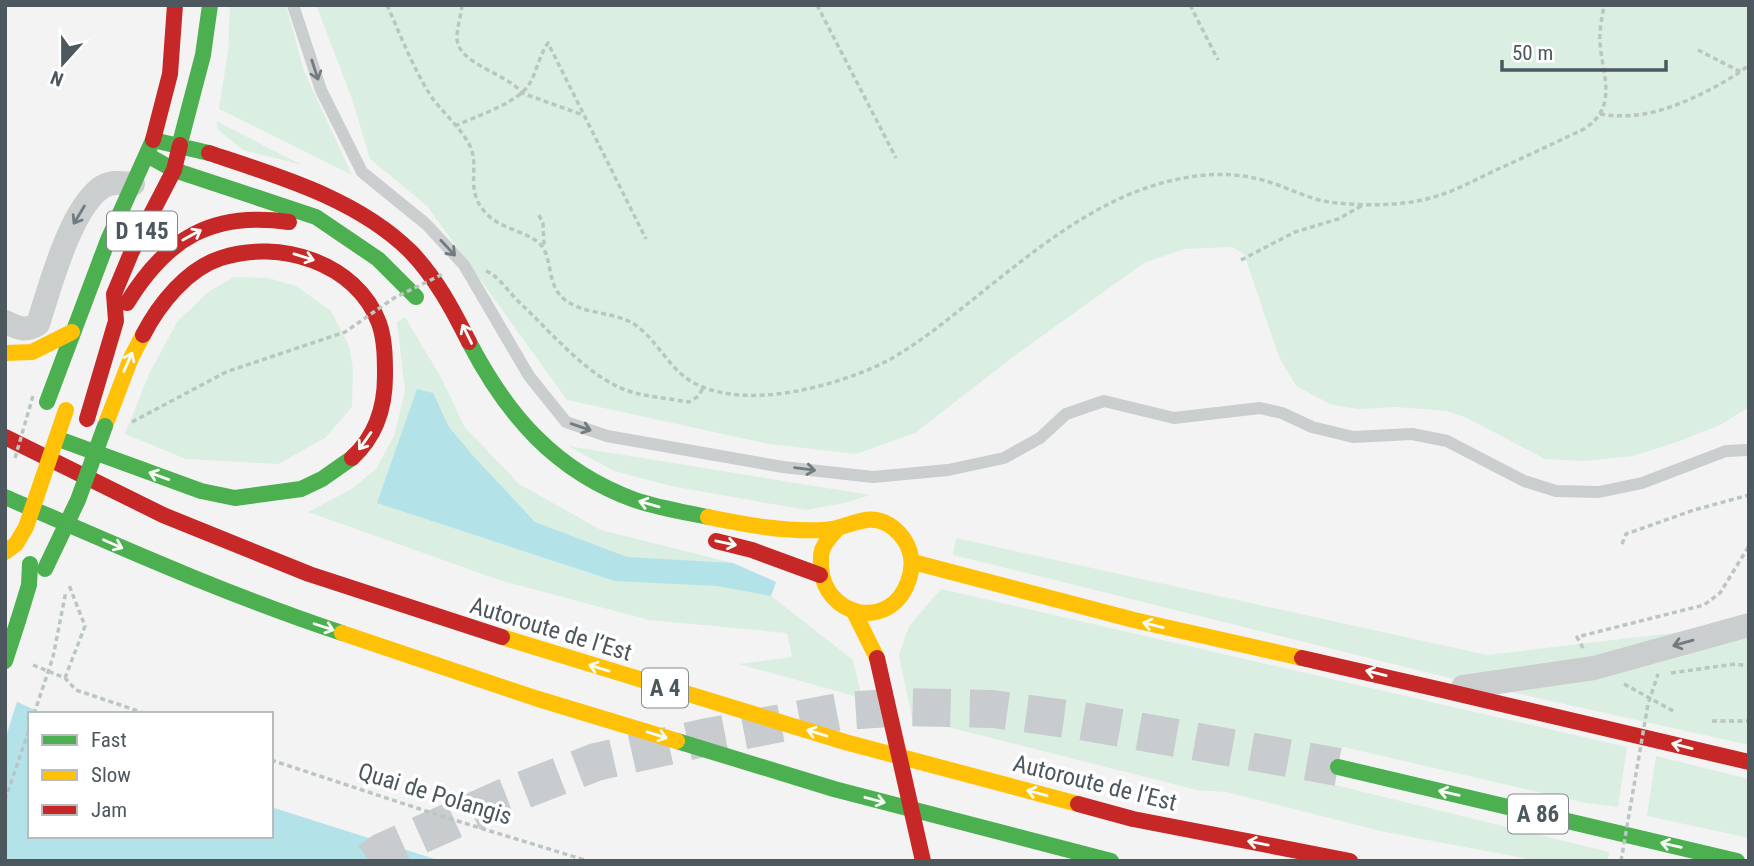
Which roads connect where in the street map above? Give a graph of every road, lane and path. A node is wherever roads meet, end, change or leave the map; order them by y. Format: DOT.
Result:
graph roads {
  1 [pos="175,5"];
  2 [pos="210,5"];
  3 [pos="293,5"];
  4 [pos="387,5"];
  5 [pos="462,5"];
  6 [pos="817,5"];
  7 [pos="1191,5"];
  8 [pos="1604,5"];
  9 [pos="1698,50"];
  10 [pos="1218,60"];
  11 [pos="1749,65"];
  12 [pos="1741,72"];
  13 [pos="522,93"];
  14 [pos="1600,114"];
  15 [pos="585,116"];
  16 [pos="455,125"];
  17 [pos="180,143"];
  18 [pos="150,148"];
  19 [pos="896,158"];
  20 [pos="174,170"];
  21 [pos="133,184"];
  22 [pos="1365,204"];
  23 [pos="539,215"];
  24 [pos="332,231"];
  25 [pos="646,239"];
  26 [pos="544,248"];
  27 [pos="1241,260"];
  28 [pos="464,265"];
  29 [pos="114,293"];
  30 [pos="428,314"];
  31 [pos="99,319"];
  32 [pos="116,321"];
  33 [pos="5,322"];
  34 [pos="72,332"];
  35 [pos="5,353"];
  36 [pos="704,387"];
  37 [pos="41,404"];
  38 [pos="68,404"];
  39 [pos="132,422"];
  40 [pos="5,426"];
  41 [pos="35,433"];
  42 [pos="5,437"];
  43 [pos="1749,450"];
  44 [pos="28,461"];
  45 [pos="12,469"];
  46 [pos="21,484"];
  47 [pos="65,484"];
  48 [pos="1749,495"];
  49 [pos="5,497"];
  50 [pos="58,504"];
  51 [pos="8,526"];
  52 [pos="837,529"];
  53 [pos="700,538"];
  54 [pos="1622,544"];
  55 [pos="1749,546"];
  56 [pos="5,552"];
  57 [pos="913,562"];
  58 [pos="37,566"];
  59 [pos="820,575"];
  60 [pos="854,611"];
  61 [pos="1749,625"];
  62 [pos="5,661"];
  63 [pos="25,662"];
  64 [pos="1749,666"];
  65 [pos="1594,668"];
  66 [pos="1671,673"];
  67 [pos="1658,674"];
  68 [pos="65,678"];
  69 [pos="1442,690"];
  70 [pos="35,712"];
  71 [pos="141,712"];
  72 [pos="1678,713"];
  73 [pos="1702,720"];
  74 [pos="1749,721"];
  75 [pos="28,733"];
  76 [pos="273,761"];
  77 [pos="1749,762"];
  78 [pos="1338,767"];
  79 [pos="5,800"];
  80 [pos="588,861"];
  81 [pos="923,861"];
  82 [pos="1111,861"];
  83 [pos="1350,861"];
  84 [pos="1621,861"];
  85 [pos="1737,861"];
  1 -- 18 [label="main road, D 145"];
  2 -- 17 [label="main road, D 145"];
  3 -- 28 [label="lane, one-way"];
  4 -- 16 [label="path"];
  5 -- 13 [label="path"];
  6 -- 19 [label="path"];
  7 -- 10 [label="path"];
  8 -- 14 [label="path"];
  9 -- 12 [label="path"];
  11 -- 12 [label="path"];
  12 -- 14 [label="path"];
  13 -- 15 [label="path"];
  13 -- 15 [label="path"];
  13 -- 16 [label="path"];
  14 -- 22 [label="path"];
  15 -- 25 [label="path"];
  16 -- 26 [label="path"];
  17 -- 18 [label="main road"];
  17 -- 20 [label="main road, D 145"];
  52 -- 17 [label="main road, one-way"];
  18 -- 20 [label="main road"];
  18 -- 21 [label="main road, D 145"];
  20 -- 24 [label="main road"];
  20 -- 29 [label="main road, D 145"];
  21 -- 33 [label="street, one-way"];
  21 -- 34 [label="main road, D 145"];
  22 -- 27 [label="path"];
  22 -- 36 [label="path"];
  23 -- 26 [label="path"];
  24 -- 30 [label="main road"];
  32 -- 24 [label="main road, one-way"];
  26 -- 36 [label="path"];
  28 -- 36 [label="path"];
  28 -- 39 [label="path, bridge"];
  28 -- 43 [label="lane, one-way"];
  29 -- 31 [label="main road"];
  29 -- 32 [label="main road, D 145"];
  32 -- 47 [label="main road, D 145"];
  34 -- 35 [label="main road"];
  34 -- 37 [label="main road, D 145"];
  37 -- 45 [label="path, bridge"];
  38 -- 56 [label="main road, bridge"];
  40 -- 41 [label="main road"];
  41 -- 44 [label="main road"];
  58 -- 41 [label="main road, one-way, bridge"];
  83 -- 42 [label="main road, Autoroute de l’Est / A 4, one-way"];
  46 -- 51 [label="main road"];
  48 -- 54 [label="path"];
  49 -- 82 [label="main road, A 4, one-way"];
  50 -- 58 [label="main road"];
  52 -- 57 [label="main road"];
  52 -- 59 [label="main road"];
  53 -- 59 [label="main road, one-way"];
  55 -- 65 [label="path"];
  57 -- 60 [label="main road"];
  69 -- 57 [label="main road, one-way"];
  58 -- 62 [label="main road, bridge"];
  59 -- 60 [label="main road"];
  60 -- 81 [label="main road, bridge"];
  61 -- 65 [label="street, one-way"];
  63 -- 68 [label="path"];
  64 -- 66 [label="path"];
  65 -- 69 [label="street"];
  65 -- 72 [label="path"];
  67 -- 84 [label="path, bridge"];
  68 -- 70 [label="path, bridge"];
  68 -- 71 [label="path"];
  77 -- 69 [label="main road, one-way"];
  73 -- 74 [label="path"];
  75 -- 79 [label="path"];
  76 -- 80 [label="path, Quai de Polangis"];
  85 -- 78 [label="main road, A 86, one-way"];
}
